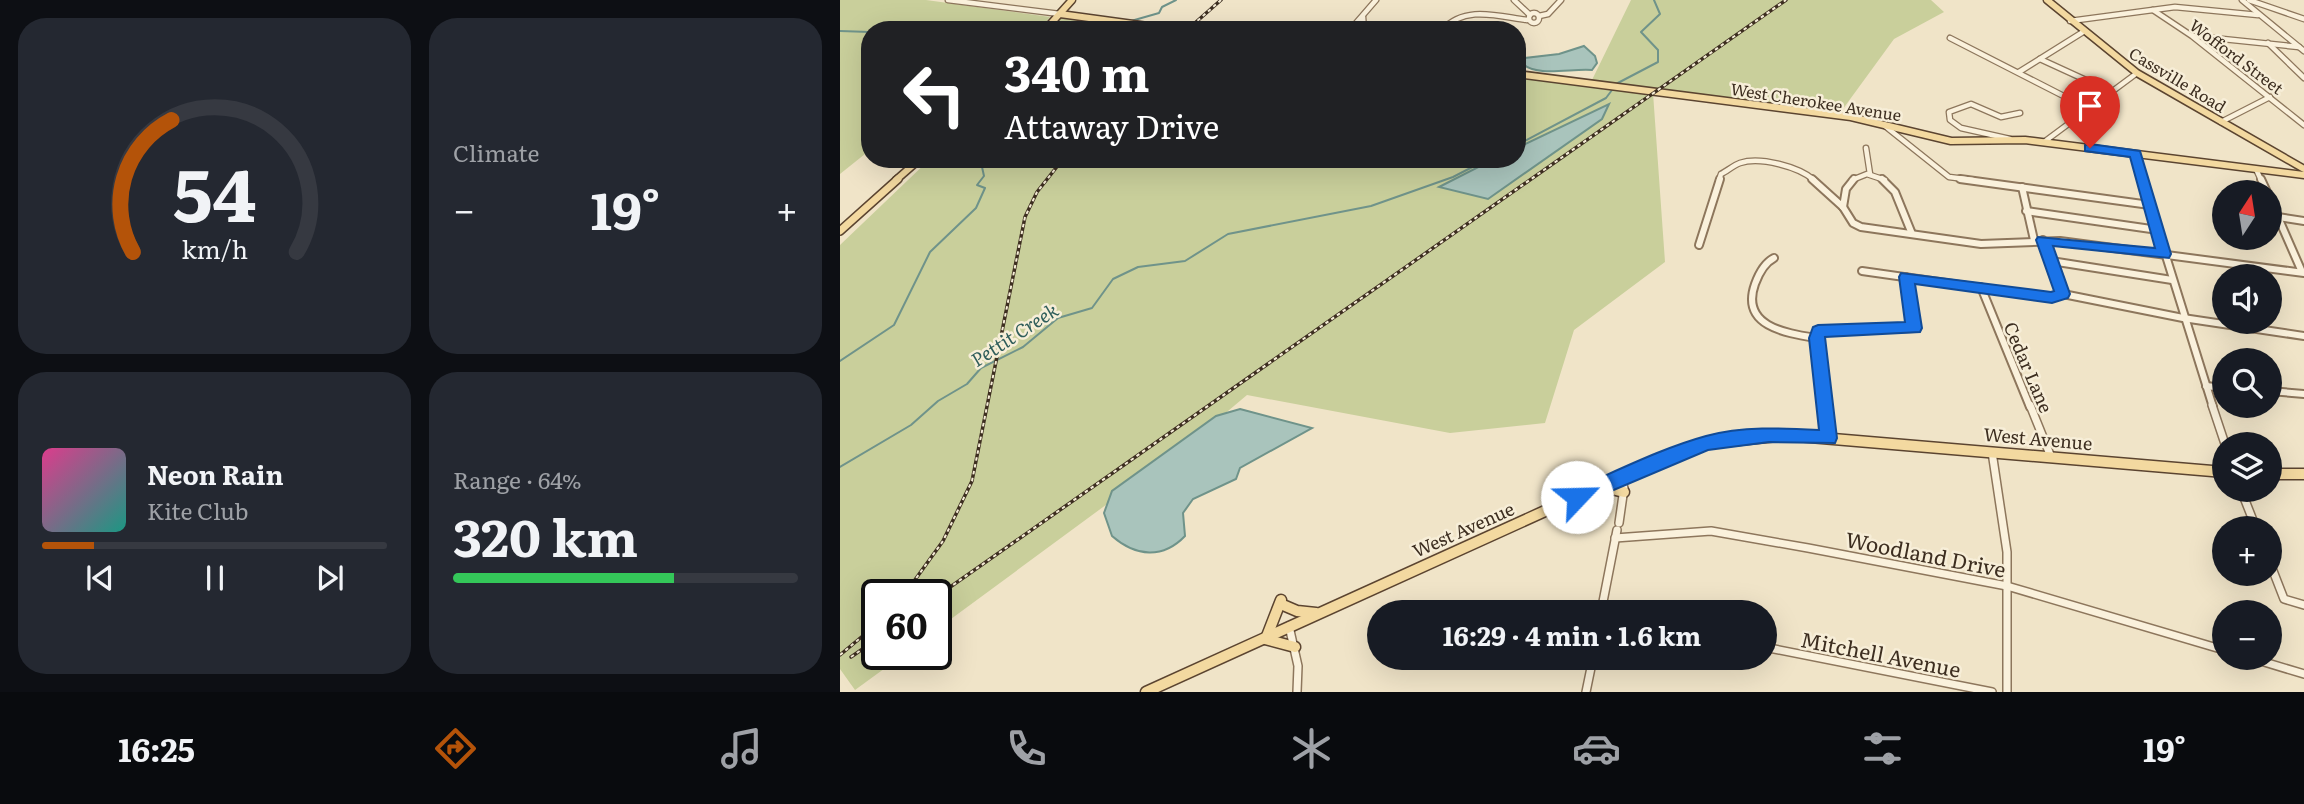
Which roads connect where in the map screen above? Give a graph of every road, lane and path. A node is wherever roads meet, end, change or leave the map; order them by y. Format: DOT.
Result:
graph roads {
  1 [pos="948,0"];
  2 [pos="997,0"];
  3 [pos="1072,0"];
  4 [pos="1376,0"];
  5 [pos="1514,0"];
  6 [pos="1561,0"];
  7 [pos="2047,0"];
  8 [pos="2183,0"];
  9 [pos="2242,0"];
  10 [pos="2249,0"];
  11 [pos="2270,3"];
  12 [pos="989,6"];
  13 [pos="2188,8"];
  14 [pos="2153,10"];
  15 [pos="1060,14"];
  16 [pos="2258,15"];
  17 [pos="1363,17"];
  18 [pos="1528,18"];
  19 [pos="2304,19"];
  20 [pos="1053,21"];
  21 [pos="1111,21"];
  22 [pos="1359,21"];
  23 [pos="1363,21"];
  24 [pos="1447,21"];
  25 [pos="2070,21"];
  26 [pos="2083,32"];
  27 [pos="2192,36"];
  28 [pos="1950,38"];
  29 [pos="2268,44"];
  30 [pos="2299,47"];
  31 [pos="2304,51"];
  32 [pos="2040,59"];
  33 [pos="2019,72"];
  34 [pos="2137,73"];
  35 [pos="1526,75"];
  36 [pos="2304,78"];
  37 [pos="2112,92"];
  38 [pos="2270,97"];
  39 [pos="2087,108"];
  40 [pos="2020,113"];
  41 [pos="1883,122"];
  42 [pos="2221,122"];
  43 [pos="2304,125"];
  44 [pos="2010,139"];
  45 [pos="2045,142"];
  46 [pos="1866,148"];
  47 [pos="2135,153"];
  48 [pos="910,168"];
  49 [pos="2256,169"];
  50 [pos="2302,172"];
  51 [pos="1870,174"];
  52 [pos="2261,180"];
  53 [pos="2022,187"];
  54 [pos="2150,205"];
  55 [pos="1843,207"];
  56 [pos="2026,211"];
  57 [pos="2282,217"];
  58 [pos="2304,220"];
  59 [pos="2282,226"];
  60 [pos="2158,230"];
  61 [pos="840,231"];
  62 [pos="1912,234"];
  63 [pos="2034,240"];
  64 [pos="2043,240"];
  65 [pos="1699,245"];
  66 [pos="2164,254"];
  67 [pos="1774,258"];
  68 [pos="2051,261"];
  69 [pos="1862,271"];
  70 [pos="2303,273"];
  71 [pos="1906,277"];
  72 [pos="2172,279"];
  73 [pos="1981,287"];
  74 [pos="2063,294"];
  75 [pos="2183,318"];
  76 [pos="1817,335"];
  77 [pos="2304,336"];
  78 [pos="2206,386"];
  79 [pos="2212,387"];
  80 [pos="2282,392"];
  81 [pos="2304,394"];
  82 [pos="2221,432"];
  83 [pos="1828,438"];
  84 [pos="1992,452"];
  85 [pos="2051,457"];
  86 [pos="2212,471"];
  87 [pos="2282,474"];
  88 [pos="2304,474"];
  89 [pos="1620,477"];
  90 [pos="1600,487"];
  91 [pos="1624,492"];
  92 [pos="1617,530"];
  93 [pos="2007,586"];
  94 [pos="2279,586"];
  95 [pos="1604,600"];
  96 [pos="2304,605"];
  97 [pos="1319,613"];
  98 [pos="1289,626"];
  99 [pos="1264,638"];
  100 [pos="2212,646"];
  101 [pos="1295,647"];
  102 [pos="1777,650"];
  103 [pos="2282,667"];
  104 [pos="1590,670"];
  105 [pos="2304,674"];
  106 [pos="1146,692"];
  107 [pos="1297,692"];
  108 [pos="1586,692"];
  109 [pos="1992,692"];
  110 [pos="2007,692"];
  1 -- 12 [label="street"];
  2 -- 12 [label="street"];
  3 -- 15 [label="main road"];
  4 -- 17 [label="street"];
  5 -- 18 [label="street"];
  6 -- 18 [label="street"];
  7 -- 25 [label="main road, Cassville Road"];
  8 -- 13 [label="street"];
  9 -- 16 [label="street"];
  10 -- 11 [label="street"];
  11 -- 19 [label="street"];
  12 -- 15 [label="street"];
  13 -- 14 [label="street"];
  13 -- 16 [label="street"];
  14 -- 25 [label="street"];
  14 -- 27 [label="street, Wofford Street"];
  15 -- 20 [label="main road"];
  15 -- 21 [label="main road"];
  16 -- 30 [label="street"];
  17 -- 22 [label="street"];
  17 -- 23 [label="street"];
  18 -- 24 [label="street"];
  25 -- 26 [label="main road, Cassville Road"];
  26 -- 32 [label="street"];
  26 -- 34 [label="main road, Cassville Road"];
  27 -- 29 [label="street"];
  27 -- 38 [label="street, Wofford Street"];
  28 -- 33 [label="street"];
  29 -- 30 [label="street"];
  29 -- 36 [label="street"];
  30 -- 31 [label="street"];
  32 -- 33 [label="street"];
  32 -- 37 [label="street"];
  33 -- 39 [label="street"];
  34 -- 37 [label="street"];
  34 -- 42 [label="main road, Cassville Road"];
  35 -- 41 [label="main road, West Cherokee Avenue"];
  37 -- 39 [label="street"];
  38 -- 42 [label="street"];
  38 -- 43 [label="street, Wofford Street"];
  39 -- 45 [label="street"];
  40 -- 44 [label="street"];
  41 -- 44 [label="main road, West Cherokee Avenue"];
  41 -- 53 [label="street"];
  42 -- 50 [label="main road, Cassville Road"];
  44 -- 45 [label="main road, West Cherokee Avenue"];
  45 -- 47 [label="main road, West Cherokee Avenue"];
  46 -- 51 [label="street"];
  47 -- 49 [label="main road, West Cherokee Avenue"];
  47 -- 54 [label="street"];
  48 -- 61 [label="main road"];
  49 -- 50 [label="main road, West Cherokee Avenue"];
  49 -- 52 [label="street"];
  51 -- 55 [label="street"];
  51 -- 62 [label="street"];
  53 -- 54 [label="street"];
  53 -- 56 [label="street"];
  54 -- 60 [label="street"];
  55 -- 62 [label="street"];
  55 -- 65 [label="street"];
  56 -- 60 [label="street"];
  56 -- 63 [label="street"];
  57 -- 58 [label="street"];
  59 -- 70 [label="street"];
  60 -- 66 [label="street"];
  62 -- 63 [label="street"];
  63 -- 64 [label="street"];
  64 -- 66 [label="street"];
  64 -- 68 [label="street"];
  66 -- 70 [label="street"];
  66 -- 72 [label="street"];
  67 -- 76 [label="street"];
  68 -- 72 [label="street"];
  68 -- 74 [label="street"];
  69 -- 71 [label="street"];
  71 -- 73 [label="street"];
  71 -- 76 [label="street"];
  72 -- 75 [label="street"];
  73 -- 74 [label="street"];
  73 -- 85 [label="street, Cedar Lane"];
  74 -- 75 [label="street"];
  75 -- 77 [label="street"];
  75 -- 78 [label="street"];
  76 -- 83 [label="street"];
  78 -- 79 [label="street"];
  78 -- 82 [label="street"];
  80 -- 81 [label="street"];
  83 -- 84 [label="main road, West Avenue"];
  83 -- 89 [label="main road, West Avenue"];
  84 -- 85 [label="main road, West Avenue"];
  84 -- 93 [label="street"];
  85 -- 86 [label="main road, West Avenue"];
  87 -- 88 [label="main road"];
  89 -- 90 [label="main road, West Avenue"];
  89 -- 91 [label="street"];
  90 -- 91 [label="main road"];
  90 -- 97 [label="main road, West Avenue"];
  91 -- 92 [label="street"];
  92 -- 93 [label="street, Woodland Drive"];
  92 -- 95 [label="street"];
  93 -- 100 [label="street, Woodland Drive"];
  93 -- 110 [label="street"];
  94 -- 96 [label="street"];
  97 -- 98 [label="main road, West Avenue"];
  97 -- 99 [label="main road"];
  98 -- 99 [label="main road, West Avenue"];
  98 -- 101 [label="street"];
  99 -- 101 [label="main road"];
  99 -- 106 [label="main road, West Avenue"];
  101 -- 107 [label="street"];
  102 -- 109 [label="street, Mitchell Avenue"];
  103 -- 105 [label="street"];
  104 -- 108 [label="street"];
}
